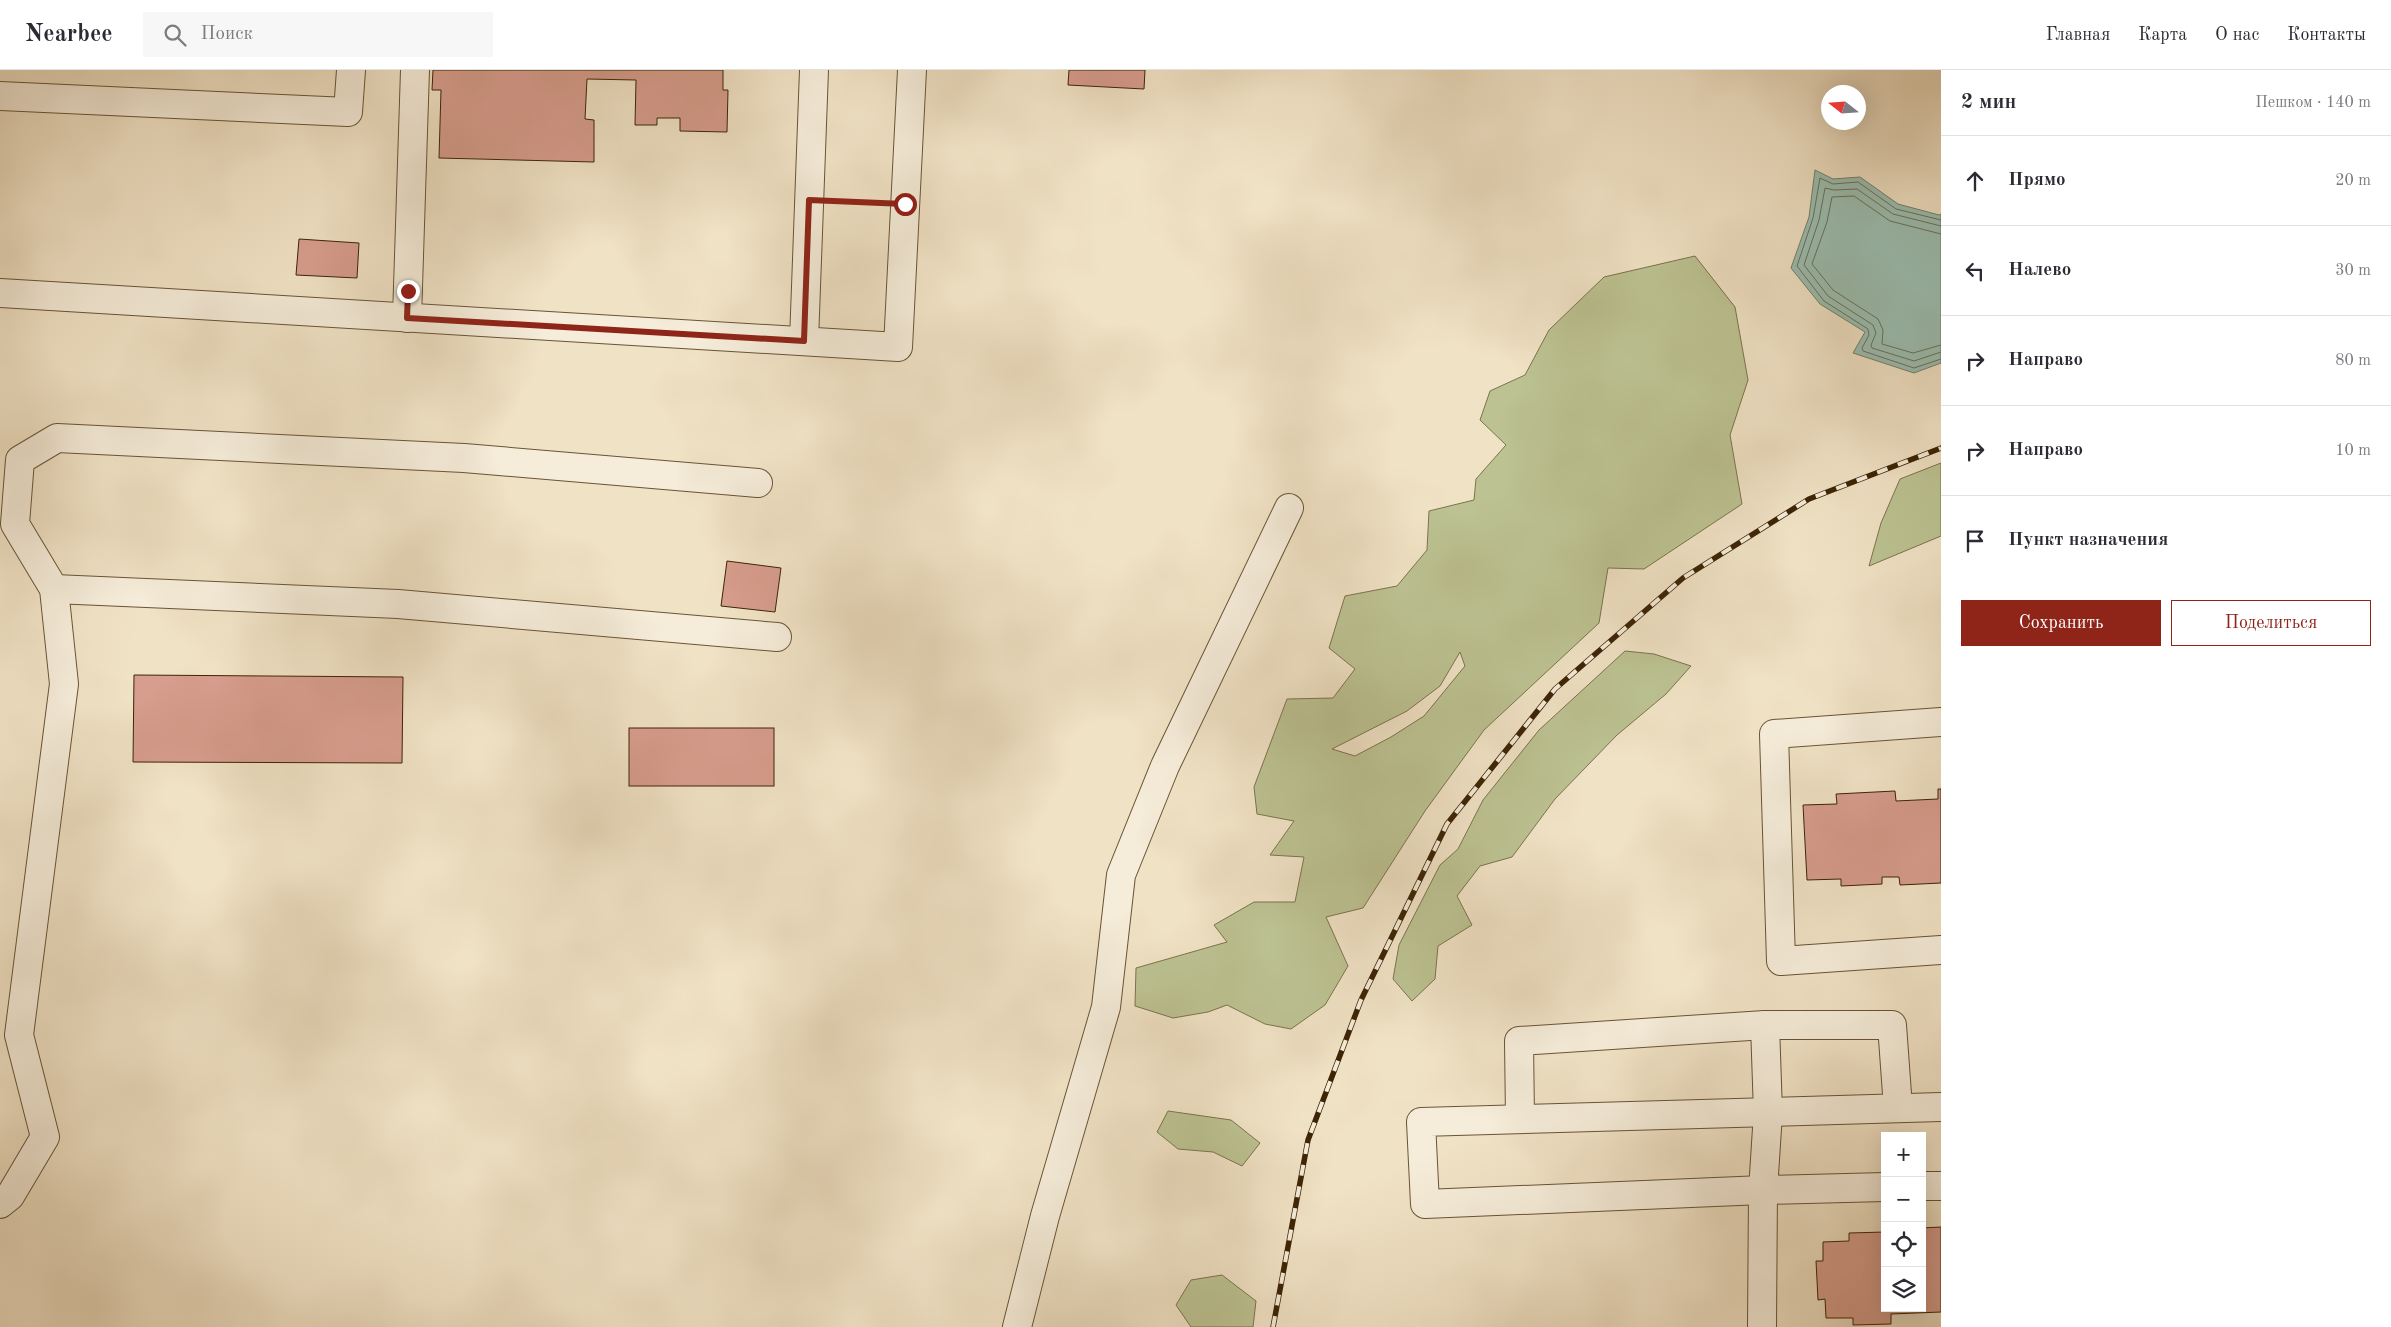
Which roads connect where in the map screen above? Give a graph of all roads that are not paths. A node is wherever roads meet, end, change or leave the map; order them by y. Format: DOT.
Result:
graph roads {
  1 [pos="350,70"];
  2 [pos="415,70"];
  3 [pos="814,70"];
  4 [pos="912,70"];
  5 [pos="0,96"];
  6 [pos="0,293"];
  7 [pos="407,318"];
  8 [pos="804,341"];
  9 [pos="758,483"];
  10 [pos="1289,508"];
  11 [pos="54,588"];
  12 [pos="777,637"];
  13 [pos="1941,722"];
  14 [pos="1941,950"];
  15 [pos="1765,1025"];
  16 [pos="1941,1107"];
  17 [pos="1898,1108"];
  18 [pos="1768,1113"];
  19 [pos="1520,1119"];
  20 [pos="1926,1186"];
  21 [pos="1941,1186"];
  22 [pos="1881,1187"];
  23 [pos="1763,1190"];
  24 [pos="0,1204"];
  25 [pos="1017,1327"];
  26 [pos="1762,1327"];
  1 -- 5 [label="lane"];
  2 -- 7 [label="lane"];
  3 -- 8 [label="lane"];
  4 -- 8 [label="lane"];
  6 -- 7 [label="lane"];
  7 -- 8 [label="lane"];
  9 -- 11 [label="lane"];
  10 -- 25 [label="lane"];
  11 -- 12 [label="lane"];
  11 -- 24 [label="lane"];
  13 -- 14 [label="lane"];
  15 -- 17 [label="lane"];
  15 -- 18 [label="lane"];
  15 -- 19 [label="lane"];
  16 -- 17 [label="lane"];
  17 -- 18 [label="lane"];
  18 -- 19 [label="lane"];
  18 -- 23 [label="lane"];
  19 -- 23 [label="lane"];
  20 -- 21 [label="lane"];
  22 -- 23 [label="lane"];
  23 -- 26 [label="lane"];
}
